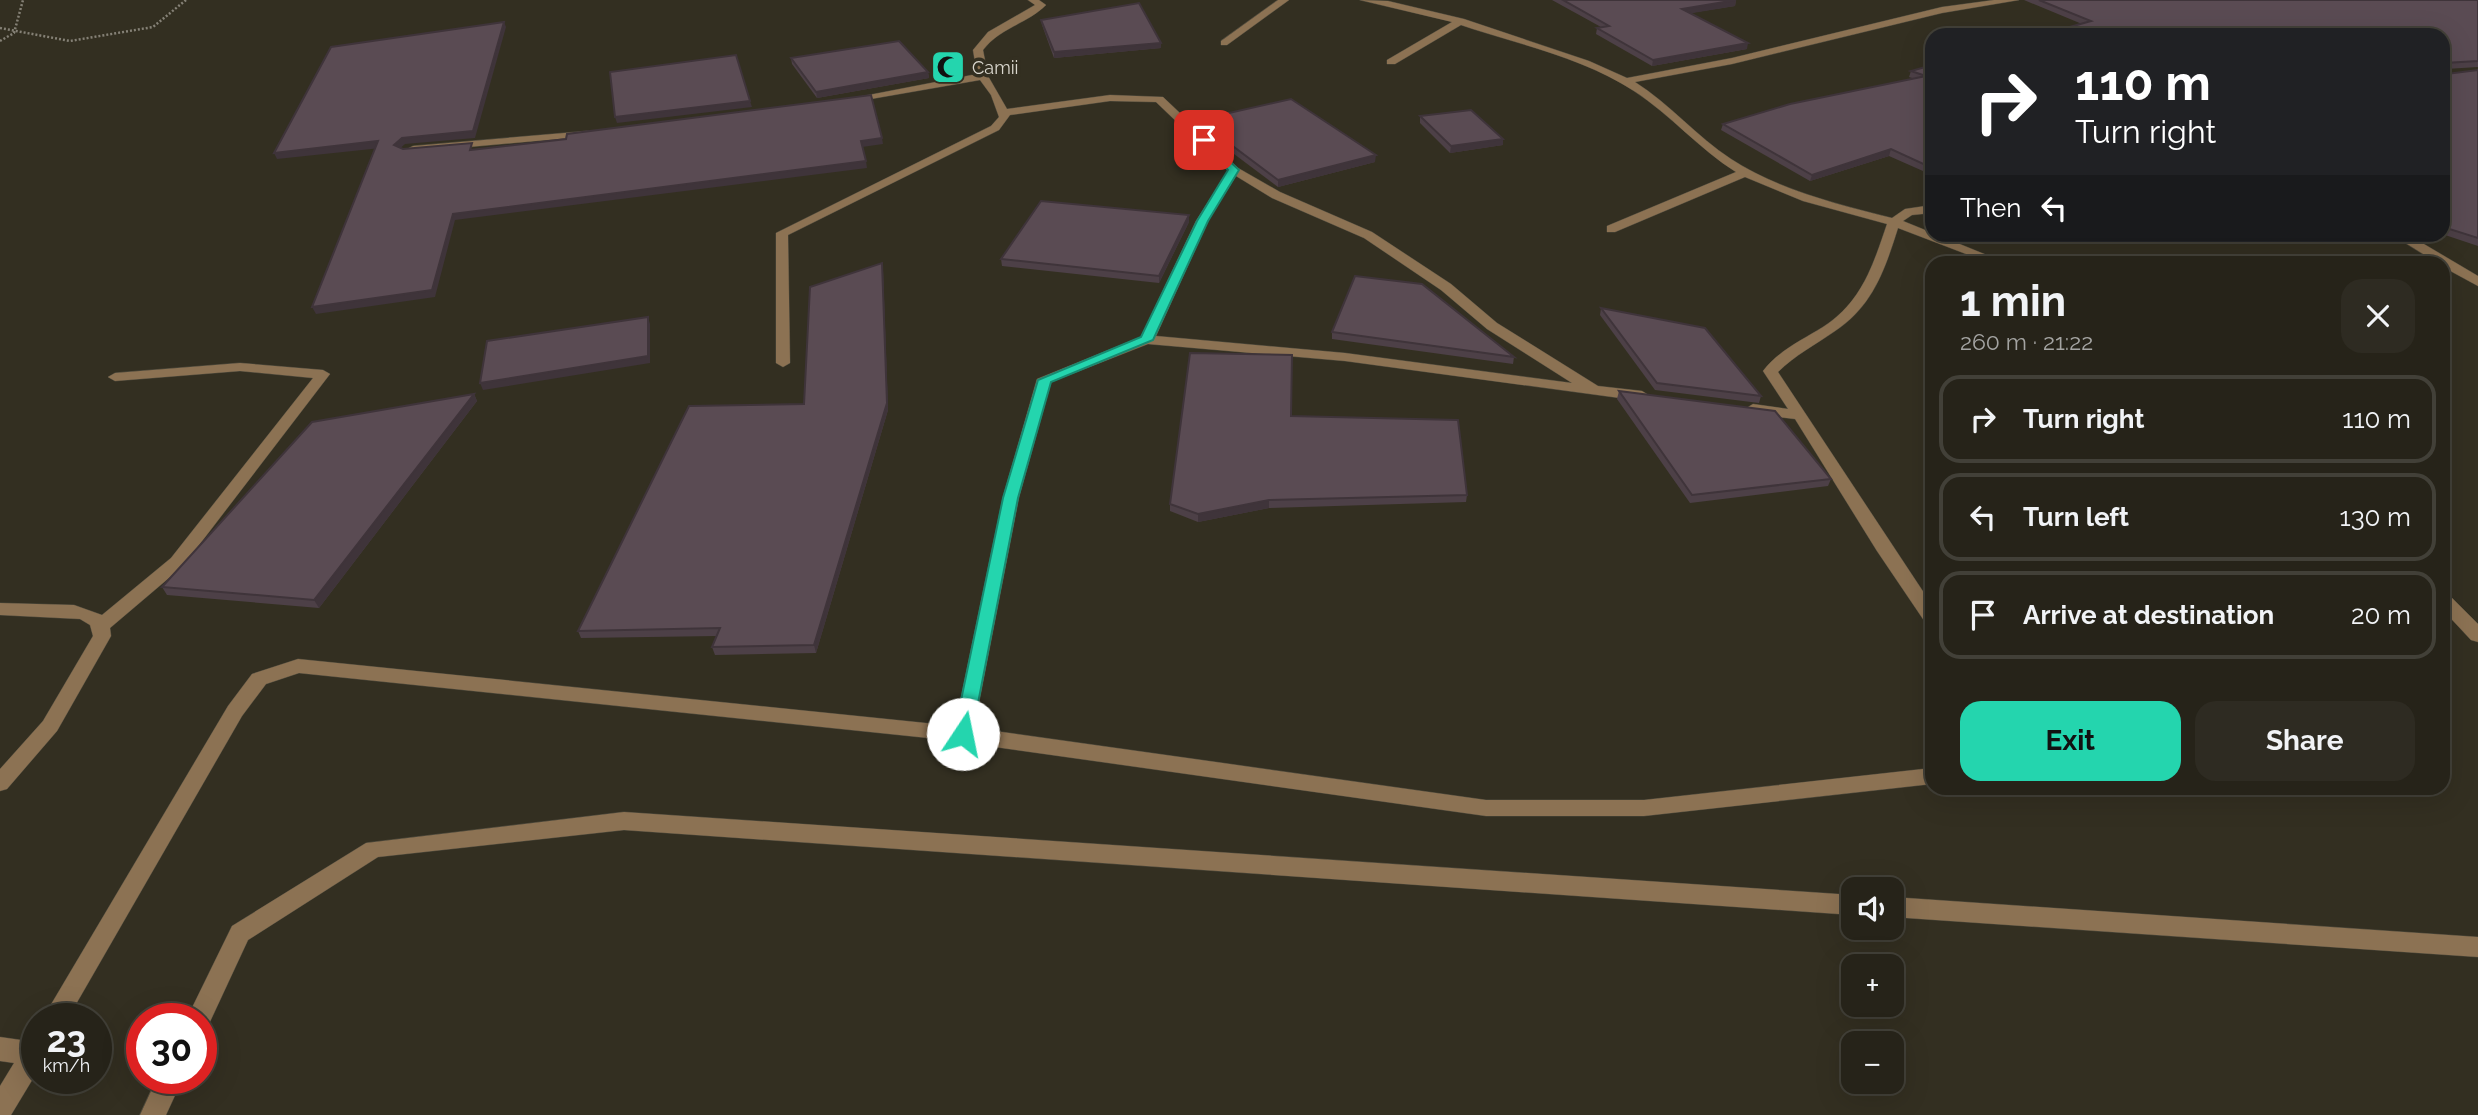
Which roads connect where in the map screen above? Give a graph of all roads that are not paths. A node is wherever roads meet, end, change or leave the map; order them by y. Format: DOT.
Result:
graph roads {
  1 [pos="1033,0"];
  2 [pos="1284,0"];
  3 [pos="1367,0"];
  4 [pos="2014,0"];
  5 [pos="1461,21"];
  6 [pos="1224,43"];
  7 [pos="1391,62"];
  8 [pos="983,76"];
  9 [pos="1625,81"];
  10 [pos="833,102"];
  11 [pos="1004,113"];
  12 [pos="601,133"];
  13 [pos="405,150"];
  14 [pos="1234,170"];
  15 [pos="1746,172"];
  16 [pos="1925,210"];
  17 [pos="1894,222"];
  18 [pos="1611,229"];
  19 [pos="1925,234"];
  20 [pos="1946,242"];
  21 [pos="2410,242"];
  22 [pos="1982,256"];
  23 [pos="2434,256"];
  24 [pos="2450,265"];
  25 [pos="2478,282"];
  26 [pos="1147,340"];
  27 [pos="783,363"];
  28 [pos="115,377"];
  29 [pos="1594,390"];
  30 [pos="1663,398"];
  31 [pos="1732,407"];
  32 [pos="1801,415"];
  33 [pos="2450,606"];
  34 [pos="1925,608"];
  35 [pos="0,610"];
  36 [pos="101,626"];
  37 [pos="2478,635"];
  38 [pos="963,734"];
  39 [pos="1925,777"];
  40 [pos="0,783"];
  41 [pos="1841,904"];
  42 [pos="1904,908"];
  43 [pos="2478,947"];
  44 [pos="64,1003"];
  45 [pos="206,1003"];
  46 [pos="0,1049"];
  47 [pos="21,1051"];
  48 [pos="21,1075"];
  49 [pos="163,1094"];
  50 [pos="0,1109"];
  51 [pos="153,1115"];
  1 -- 8 [label="street"];
  2 -- 6 [label="street"];
  3 -- 5 [label="street"];
  4 -- 9 [label="street"];
  5 -- 7 [label="street"];
  5 -- 9 [label="street"];
  8 -- 10 [label="street"];
  8 -- 11 [label="street"];
  9 -- 15 [label="street"];
  11 -- 14 [label="street"];
  11 -- 27 [label="street"];
  12 -- 13 [label="street"];
  14 -- 26 [label="street"];
  14 -- 29 [label="street"];
  15 -- 17 [label="street"];
  15 -- 18 [label="street"];
  16 -- 17 [label="street"];
  17 -- 19 [label="street"];
  17 -- 32 [label="street"];
  20 -- 22 [label="street"];
  21 -- 23 [label="street"];
  24 -- 25 [label="street"];
  26 -- 29 [label="street"];
  26 -- 38 [label="street"];
  28 -- 36 [label="street"];
  29 -- 30 [label="street"];
  31 -- 32 [label="street"];
  32 -- 34 [label="street"];
  33 -- 37 [label="street"];
  35 -- 36 [label="street"];
  36 -- 40 [label="street"];
  38 -- 39 [label="street"];
  38 -- 44 [label="street"];
  41 -- 45 [label="street"];
  42 -- 43 [label="street"];
  46 -- 47 [label="street"];
  48 -- 50 [label="street"];
  49 -- 51 [label="street"];
}
